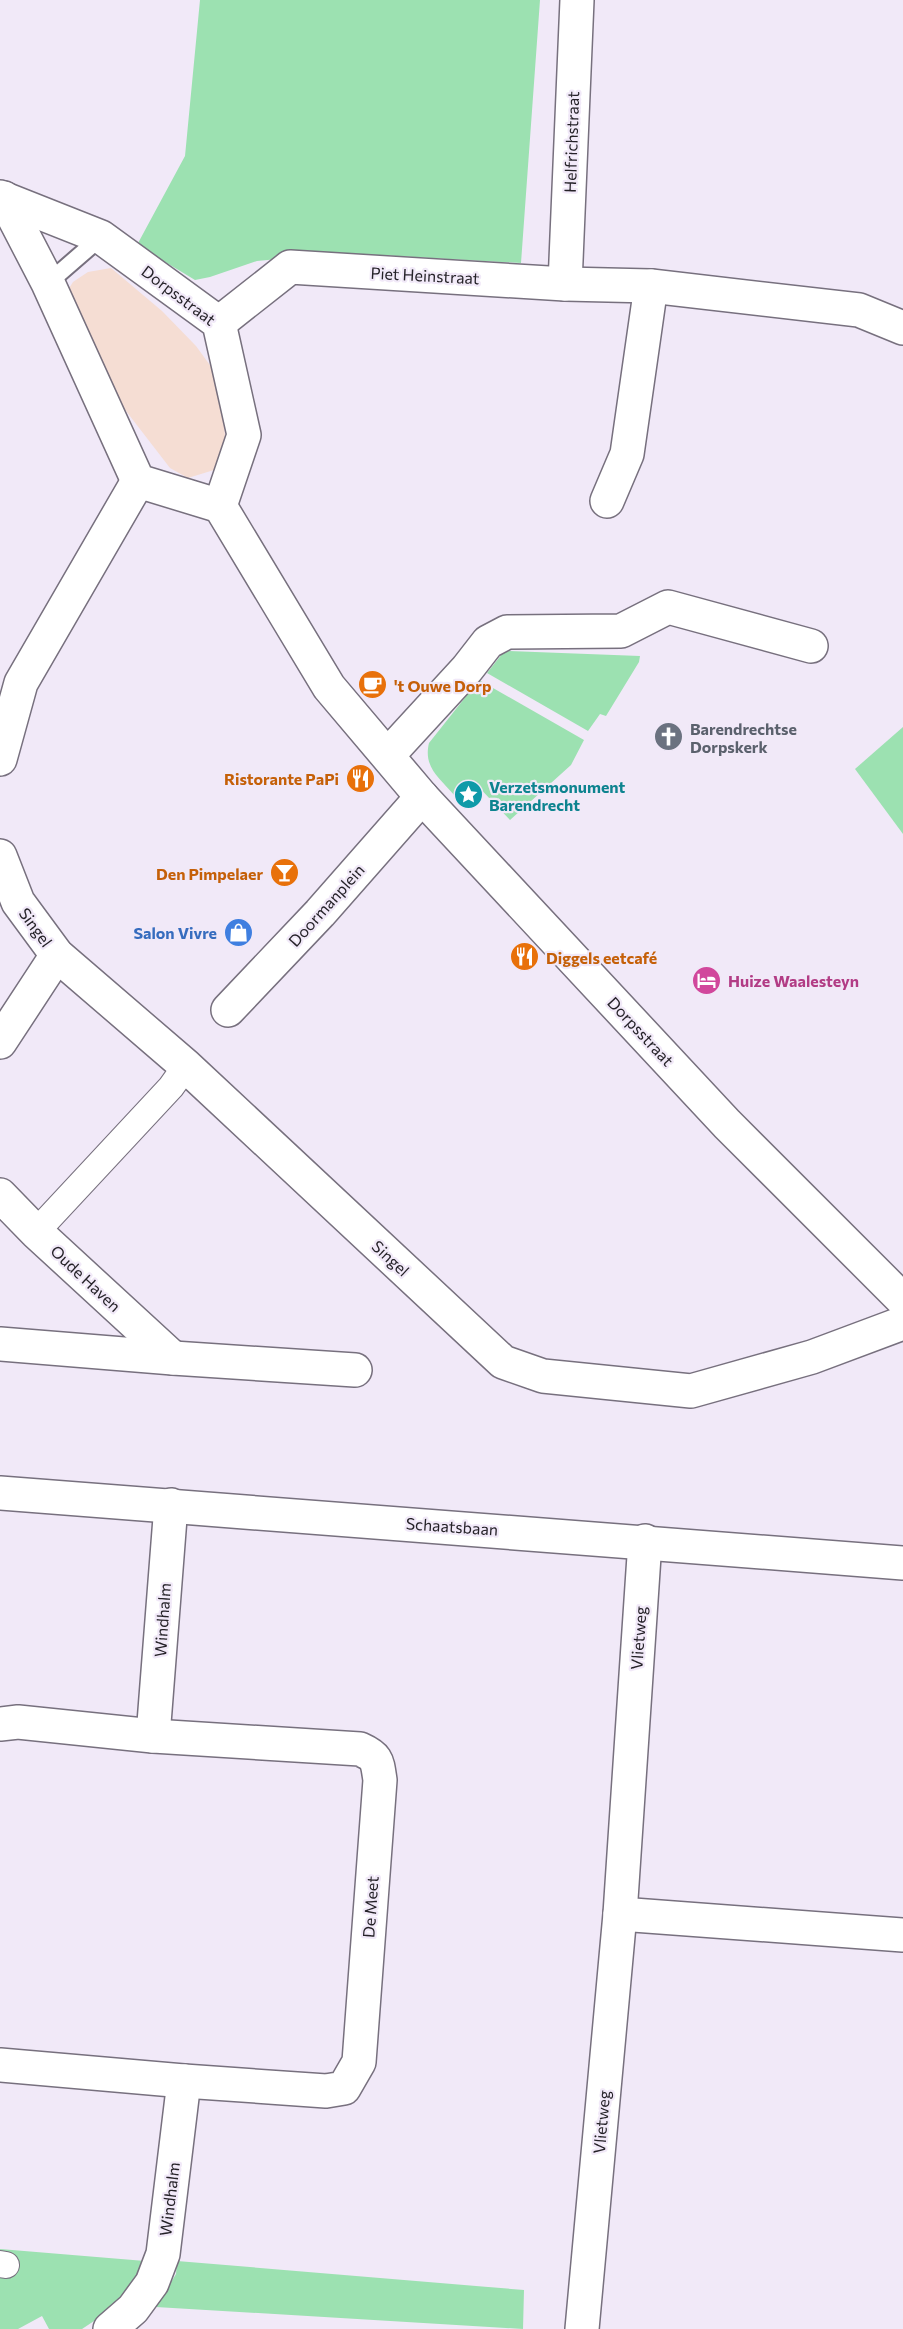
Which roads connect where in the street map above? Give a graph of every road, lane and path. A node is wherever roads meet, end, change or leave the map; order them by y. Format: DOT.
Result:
graph roads {
  1 [pos="577,0"];
  2 [pos="2,198"];
  3 [pos="101,237"];
  4 [pos="48,283"];
  5 [pos="565,284"];
  6 [pos="651,286"];
  7 [pos="219,323"];
  8 [pos="903,328"];
  9 [pos="138,481"];
  10 [pos="607,501"];
  11 [pos="220,506"];
  12 [pos="811,646"];
  13 [pos="10,678"];
  14 [pos="388,755"];
  15 [pos="0,759"];
  16 [pos="422,797"];
  17 [pos="0,856"];
  18 [pos="57,955"];
  19 [pos="228,1010"];
  20 [pos="0,1042"];
  21 [pos="186,1066"];
  22 [pos="0,1196"];
  23 [pos="36,1232"];
  24 [pos="903,1300"];
  25 [pos="903,1323"];
  26 [pos="0,1344"];
  27 [pos="173,1358"];
  28 [pos="355,1370"];
  29 [pos="0,1493"];
  30 [pos="171,1505"];
  31 [pos="645,1541"];
  32 [pos="903,1563"];
  33 [pos="0,1724"];
  34 [pos="153,1736"];
  35 [pos="620,1914"];
  36 [pos="903,1935"];
  37 [pos="0,2065"];
  38 [pos="184,2081"];
  39 [pos="125,2322"];
  40 [pos="582,2329"];
  1 -- 5 [label="street, Helfrichstraat"];
  2 -- 3 [label="street, Dorpsstraat"];
  2 -- 4 [label="street, Dorpsstraat"];
  3 -- 4 [label="lane"];
  3 -- 7 [label="street, Dorpsstraat"];
  4 -- 9 [label="street, Dorpsstraat"];
  5 -- 6 [label="street, Piet Heinstraat"];
  5 -- 7 [label="street, Piet Heinstraat"];
  6 -- 8 [label="street, Piet Heinstraat"];
  6 -- 10 [label="street"];
  7 -- 11 [label="street, Dorpsstraat"];
  9 -- 11 [label="street"];
  9 -- 13 [label="street"];
  11 -- 14 [label="street, Dorpsstraat"];
  12 -- 14 [label="street"];
  13 -- 15 [label="street"];
  14 -- 16 [label="street, Dorpsstraat"];
  16 -- 19 [label="street, Doormanplein"];
  16 -- 24 [label="street, Dorpsstraat"];
  17 -- 18 [label="street, Singel"];
  18 -- 20 [label="street"];
  18 -- 21 [label="street, Singel"];
  21 -- 23 [label="street"];
  21 -- 25 [label="street, Singel"];
  22 -- 23 [label="street, Oude Haven"];
  23 -- 27 [label="street, Oude Haven"];
  26 -- 27 [label="street"];
  27 -- 28 [label="street"];
  29 -- 30 [label="street, Schaatsbaan"];
  30 -- 31 [label="street, Schaatsbaan"];
  30 -- 34 [label="street, Windhalm"];
  31 -- 32 [label="street, Schaatsbaan"];
  31 -- 35 [label="street, Vlietweg"];
  33 -- 34 [label="street, De Meet"];
  34 -- 38 [label="street, De Meet"];
  35 -- 36 [label="street"];
  35 -- 40 [label="street, Vlietweg"];
  37 -- 38 [label="street, De Meet"];
  38 -- 39 [label="street, Windhalm"];
}
